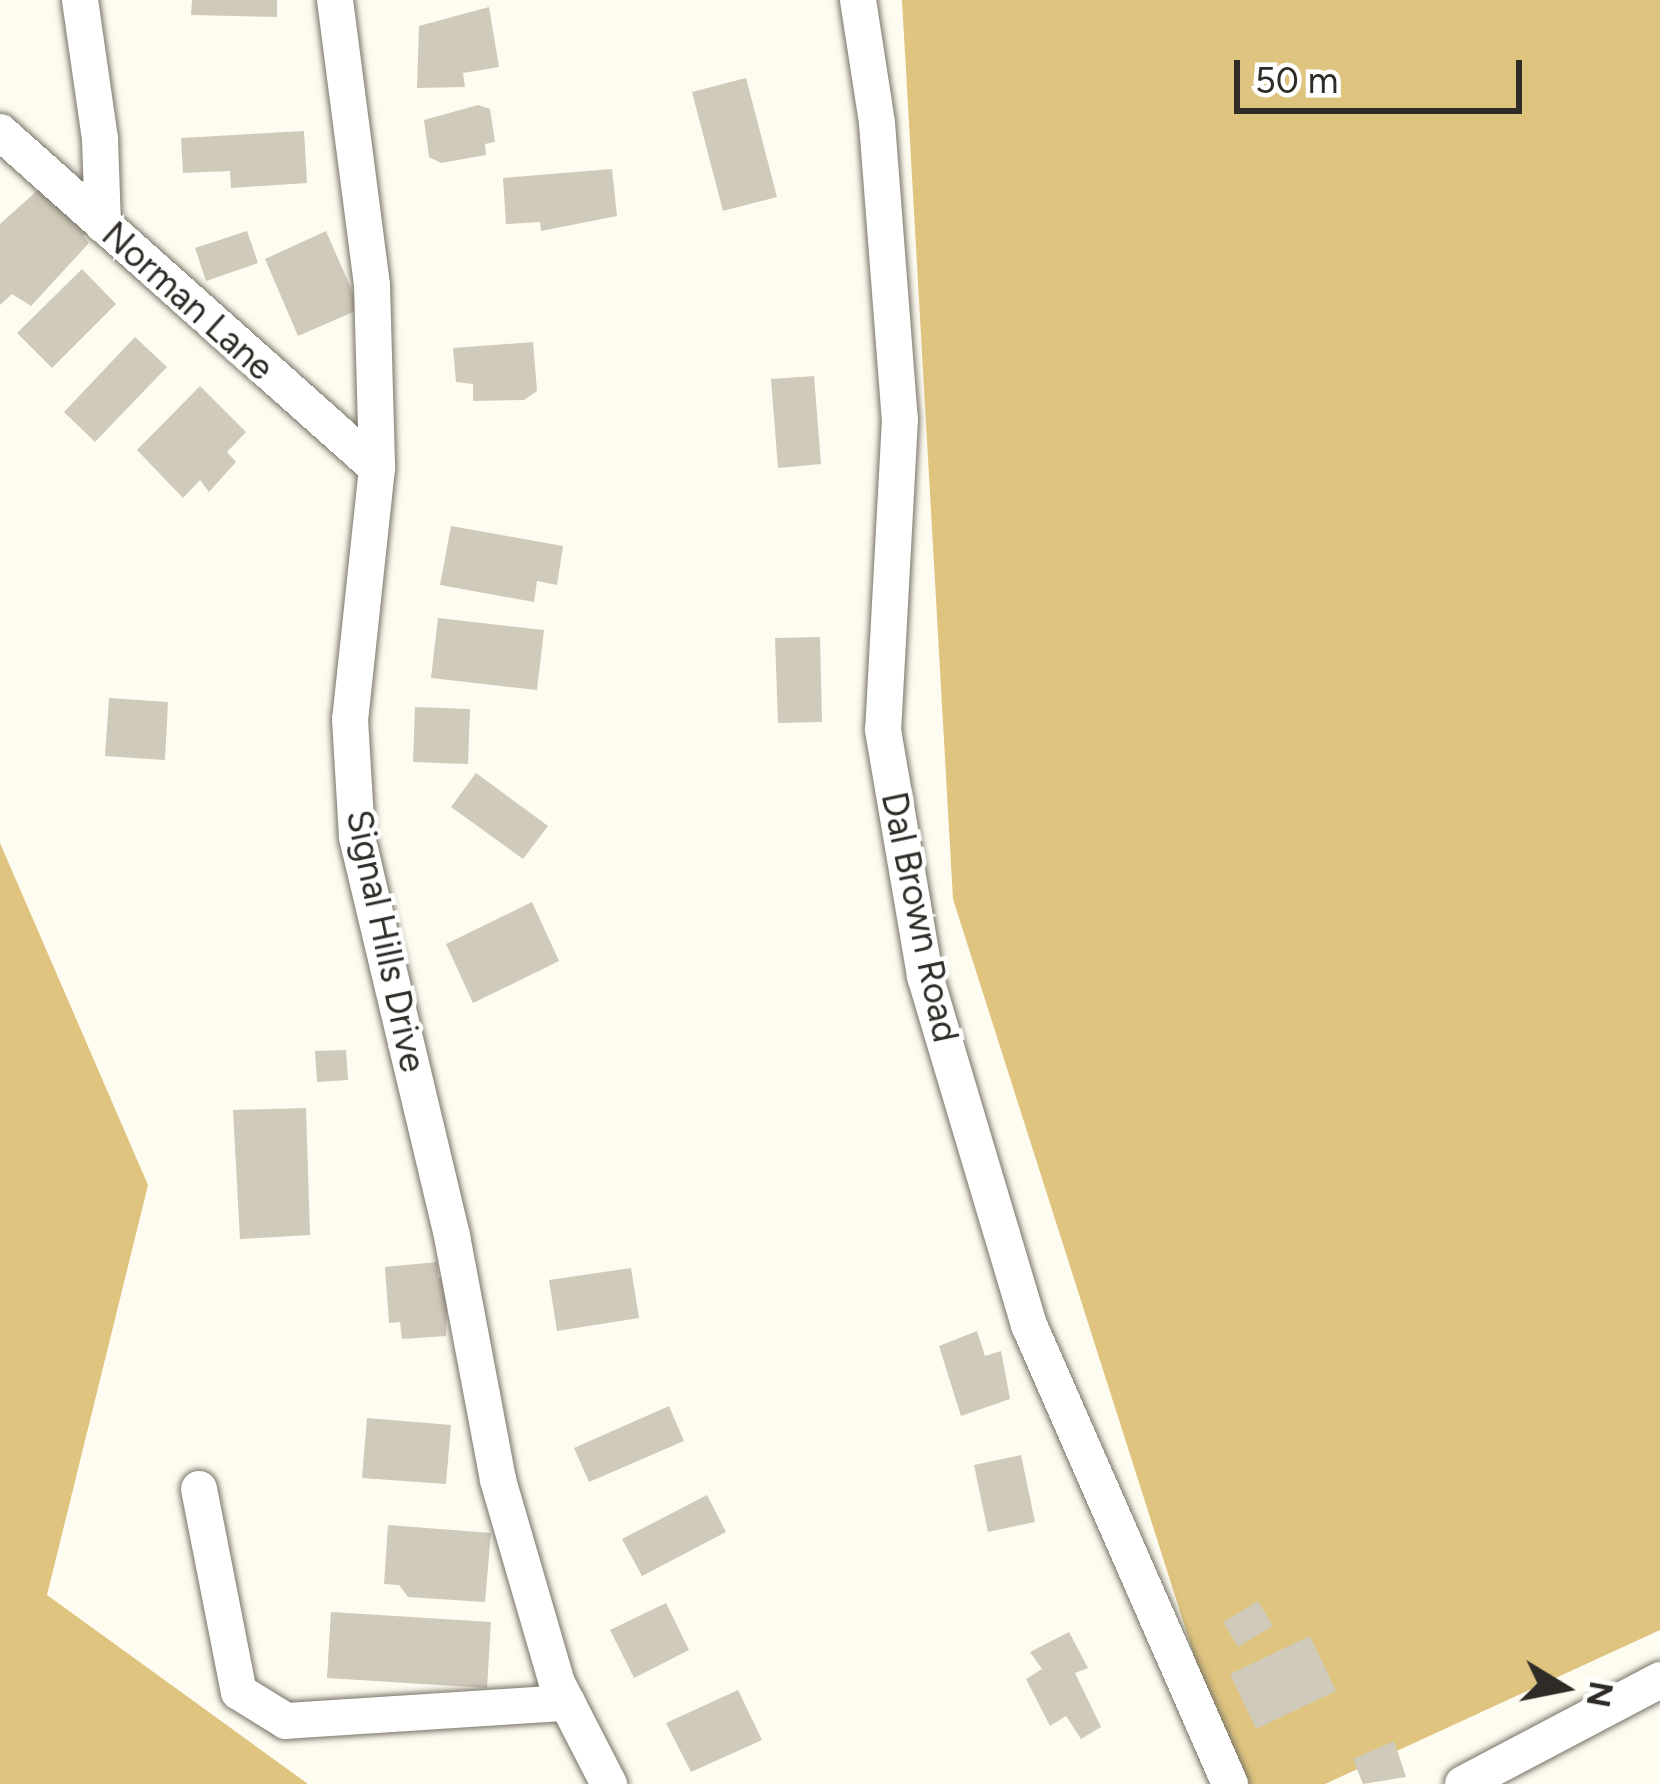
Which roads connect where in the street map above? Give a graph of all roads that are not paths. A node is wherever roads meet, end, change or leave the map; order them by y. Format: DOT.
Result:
graph roads {
  1 [pos="80,0"];
  2 [pos="335,0"];
  3 [pos="858,0"];
  4 [pos="0,132"];
  5 [pos="103,225"];
  6 [pos="377,468"];
  7 [pos="199,1489"];
  8 [pos="1660,1680"];
  9 [pos="567,1703"];
  10 [pos="609,1784"];
  11 [pos="1230,1784"];
  12 [pos="1463,1784"];
  1 -- 5 [label="street"];
  2 -- 6 [label="street, Signal Hills Drive"];
  3 -- 11 [label="street, Dal Brown Road"];
  4 -- 5 [label="street, Norman Lane"];
  5 -- 6 [label="street, Norman Lane"];
  6 -- 9 [label="street, Signal Hills Drive"];
  7 -- 9 [label="street"];
  8 -- 12 [label="street"];
  9 -- 10 [label="street, Signal Hills Drive"];
}
